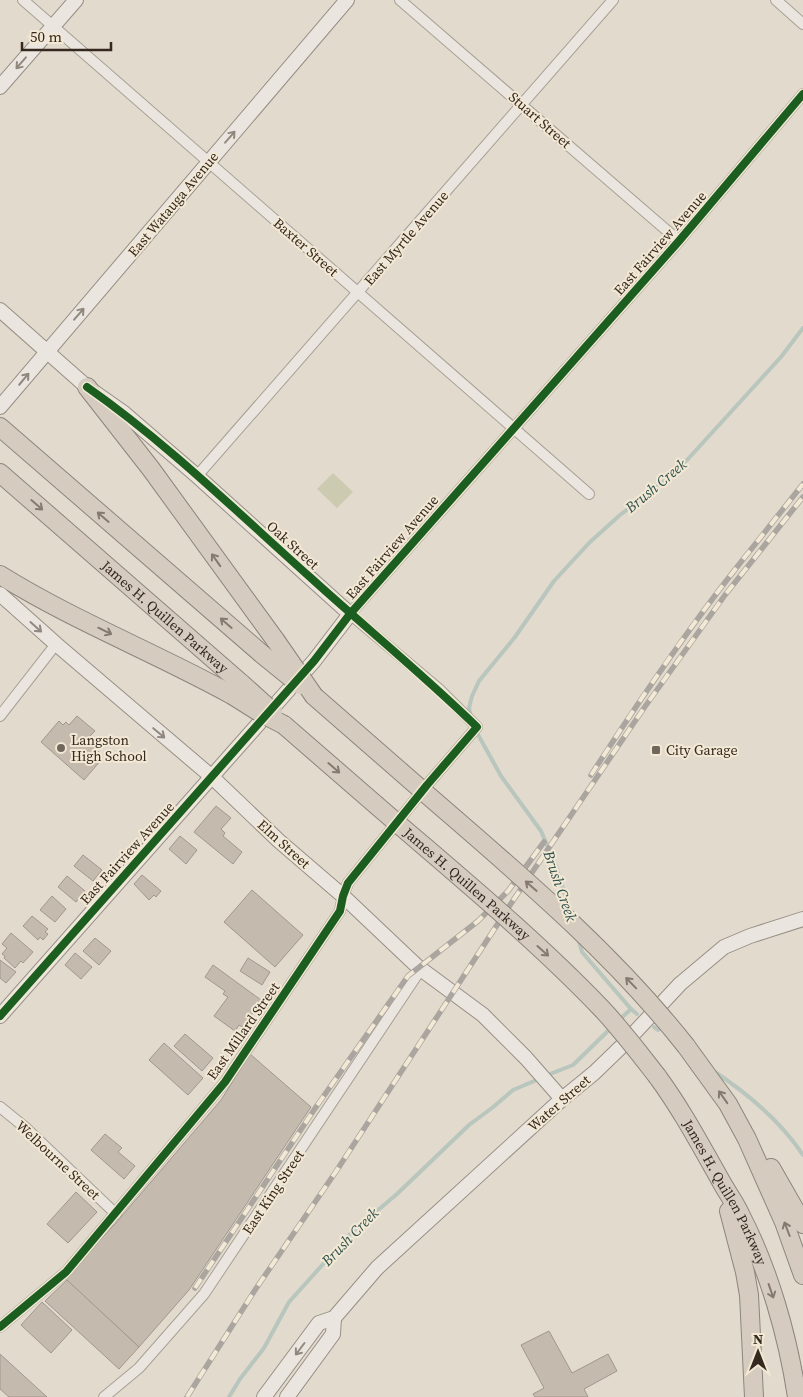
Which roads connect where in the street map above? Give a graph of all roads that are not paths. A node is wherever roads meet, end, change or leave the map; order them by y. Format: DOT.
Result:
graph roads {
  1 [pos="24,0"];
  2 [pos="76,0"];
  3 [pos="347,0"];
  4 [pos="400,0"];
  5 [pos="613,0"];
  6 [pos="776,0"];
  7 [pos="803,24"];
  8 [pos="54,26"];
  9 [pos="0,87"];
  10 [pos="803,94"];
  11 [pos="521,104"];
  12 [pos="209,161"];
  13 [pos="679,241"];
  14 [pos="359,293"];
  15 [pos="0,310"];
  16 [pos="47,351"];
  17 [pos="87,387"];
  18 [pos="0,407"];
  19 [pos="0,427"];
  20 [pos="514,428"];
  21 [pos="0,473"];
  22 [pos="197,476"];
  23 [pos="589,494"];
  24 [pos="0,575"];
  25 [pos="0,594"];
  26 [pos="350,614"];
  27 [pos="56,644"];
  28 [pos="237,690"];
  29 [pos="319,701"];
  30 [pos="0,716"];
  31 [pos="477,727"];
  32 [pos="212,777"];
  33 [pos="342,896"];
  34 [pos="803,919"];
  35 [pos="421,969"];
  36 [pos="0,1016"];
  37 [pos="562,1099"];
  38 [pos="0,1106"];
  39 [pos="747,1139"];
  40 [pos="722,1184"];
  41 [pos="116,1214"];
  42 [pos="803,1224"];
  43 [pos="803,1275"];
  44 [pos="334,1318"];
  45 [pos="0,1328"];
  46 [pos="104,1397"];
  47 [pos="264,1397"];
  48 [pos="287,1397"];
  49 [pos="754,1397"];
  50 [pos="797,1397"];
  1 -- 8 [label="street, Baxter Street"];
  2 -- 8 [label="street"];
  12 -- 3 [label="street, East Watauga Avenue, one-way"];
  4 -- 11 [label="street, Stuart Street"];
  5 -- 11 [label="street, East Myrtle Avenue"];
  6 -- 7 [label="street"];
  8 -- 9 [label="street, one-way"];
  8 -- 12 [label="street, Baxter Street"];
  10 -- 13 [label="street, East Fairview Avenue"];
  11 -- 13 [label="street, Stuart Street"];
  11 -- 14 [label="street, East Myrtle Avenue"];
  12 -- 14 [label="street, Baxter Street"];
  16 -- 12 [label="street, East Watauga Avenue, one-way"];
  13 -- 20 [label="street, East Fairview Avenue"];
  14 -- 20 [label="street, Baxter Street"];
  14 -- 22 [label="street, East Myrtle Avenue"];
  15 -- 16 [label="street, Oak Street"];
  16 -- 17 [label="street, Oak Street"];
  18 -- 16 [label="street, East Watauga Avenue, one-way"];
  17 -- 22 [label="street, Oak Street"];
  29 -- 17 [label="highway, one-way, bridge"];
  29 -- 19 [label="highway, one-way, bridge"];
  20 -- 23 [label="street, Baxter Street"];
  20 -- 26 [label="street, East Fairview Avenue"];
  21 -- 28 [label="highway, James H. Quillen Parkway, one-way"];
  22 -- 26 [label="street, Oak Street"];
  24 -- 28 [label="highway, one-way"];
  25 -- 27 [label="street, Elm Street, one-way"];
  26 -- 31 [label="street, Oak Street"];
  26 -- 32 [label="street, East Fairview Avenue"];
  27 -- 30 [label="street"];
  27 -- 32 [label="street, Elm Street, one-way"];
  28 -- 40 [label="highway, James H. Quillen Parkway, one-way, bridge"];
  39 -- 29 [label="highway, one-way, bridge"];
  31 -- 33 [label="street, East Millard Street"];
  32 -- 33 [label="street, Elm Street"];
  32 -- 36 [label="street, East Fairview Avenue"];
  33 -- 35 [label="street, Elm Street"];
  33 -- 41 [label="street, East Millard Street"];
  34 -- 37 [label="street, Water Street"];
  35 -- 37 [label="street, Elm Street"];
  35 -- 46 [label="street, East King Street"];
  37 -- 44 [label="street, Water Street"];
  38 -- 41 [label="street, Welbourne Street"];
  39 -- 42 [label="highway"];
  43 -- 39 [label="highway, one-way"];
  40 -- 49 [label="highway"];
  40 -- 50 [label="highway, James H. Quillen Parkway, one-way"];
  41 -- 45 [label="street, East Millard Street"];
  44 -- 47 [label="street, Water Street, one-way"];
  44 -- 48 [label="street, Water Street"];
}
